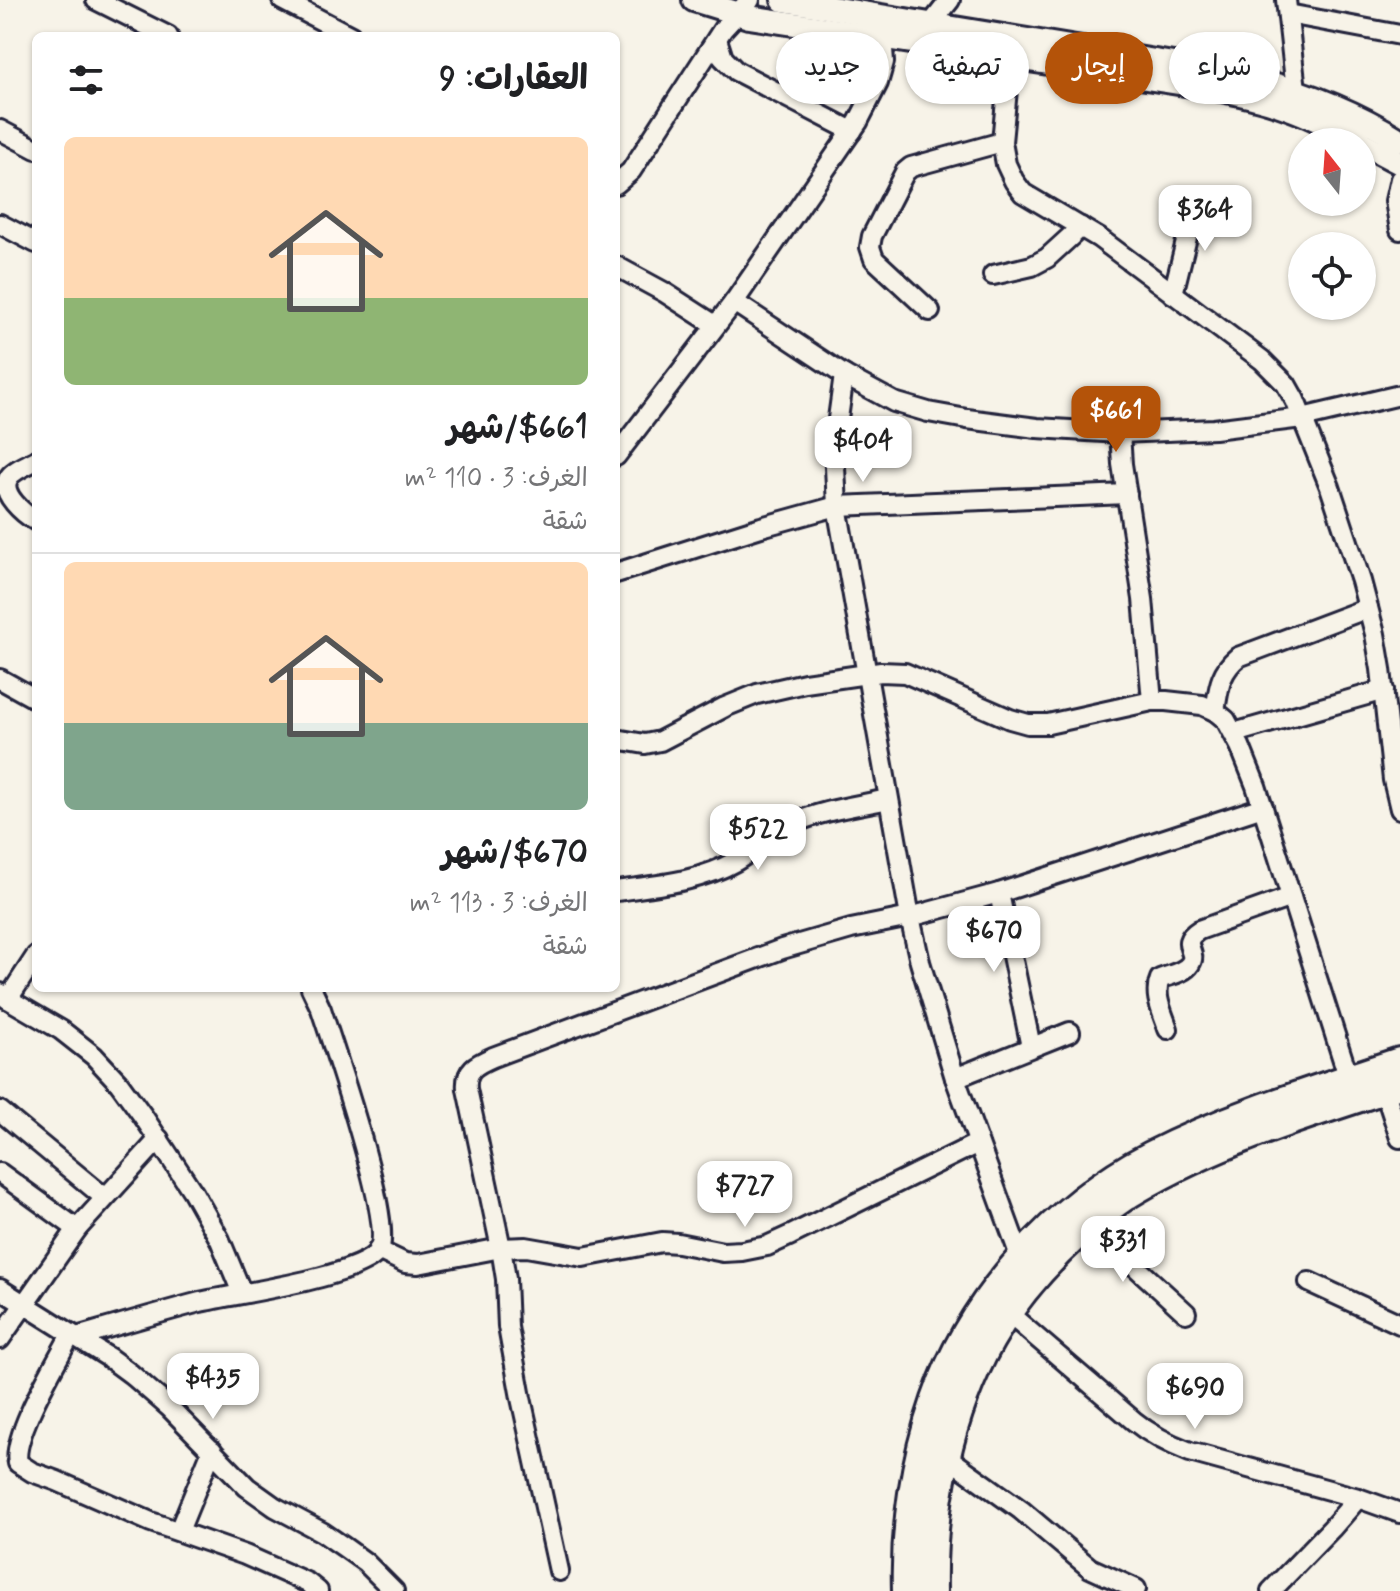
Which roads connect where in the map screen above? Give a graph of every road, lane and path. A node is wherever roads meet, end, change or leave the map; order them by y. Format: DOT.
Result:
graph roads {
  1 [pos="96,0"];
  2 [pos="282,0"];
  3 [pos="694,0"];
  4 [pos="783,0"];
  5 [pos="950,0"];
  6 [pos="744,7"];
  7 [pos="1287,7"];
  8 [pos="931,24"];
  9 [pos="160,32"];
  10 [pos="343,32"];
  11 [pos="859,32"];
  12 [pos="1400,35"];
  13 [pos="717,39"];
  14 [pos="1029,61"];
  15 [pos="1296,90"];
  16 [pos="867,104"];
  17 [pos="1007,104"];
  18 [pos="1333,128"];
  19 [pos="0,130"];
  20 [pos="852,131"];
  21 [pos="1400,140"];
  22 [pos="1002,142"];
  23 [pos="32,147"];
  24 [pos="1376,150"];
  25 [pos="1400,163"];
  26 [pos="624,168"];
  27 [pos="1400,179"];
  28 [pos="1196,201"];
  29 [pos="0,224"];
  30 [pos="1081,227"];
  31 [pos="1400,230"];
  32 [pos="32,241"];
  33 [pos="620,268"];
  34 [pos="993,275"];
  35 [pos="1173,294"];
  36 [pos="734,302"];
  37 [pos="930,311"];
  38 [pos="715,325"];
  39 [pos="844,375"];
  40 [pos="1400,395"];
  41 [pos="1302,418"];
  42 [pos="1120,433"];
  43 [pos="620,451"];
  44 [pos="32,462"];
  45 [pos="4,478"];
  46 [pos="1127,494"];
  47 [pos="837,506"];
  48 [pos="32,518"];
  49 [pos="620,572"];
  50 [pos="1368,608"];
  51 [pos="866,674"];
  52 [pos="0,679"];
  53 [pos="1384,690"];
  54 [pos="32,697"];
  55 [pos="1152,701"];
  56 [pos="1215,711"];
  57 [pos="1234,733"];
  58 [pos="620,740"];
  59 [pos="1396,764"];
  60 [pos="888,799"];
  61 [pos="1263,807"];
  62 [pos="1400,809"];
  63 [pos="620,890"];
  64 [pos="999,893"];
  65 [pos="1291,897"];
  66 [pos="910,917"];
  67 [pos="32,961"];
  68 [pos="313,992"];
  69 [pos="325,992"];
  70 [pos="4,996"];
  71 [pos="321,1009"];
  72 [pos="1168,1029"];
  73 [pos="1070,1032"];
  74 [pos="1031,1047"];
  75 [pos="1400,1062"];
  76 [pos="955,1078"];
  77 [pos="1349,1079"];
  78 [pos="1392,1086"];
  79 [pos="1293,1109"];
  80 [pos="0,1111"];
  81 [pos="1400,1138"];
  82 [pos="159,1139"];
  83 [pos="978,1143"];
  84 [pos="0,1173"];
  85 [pos="104,1197"];
  86 [pos="1089,1224"];
  87 [pos="77,1229"];
  88 [pos="501,1248"];
  89 [pos="378,1250"];
  90 [pos="1021,1259"];
  91 [pos="1309,1282"];
  92 [pos="0,1289"];
  93 [pos="242,1293"];
  94 [pos="23,1304"];
  95 [pos="1007,1312"];
  96 [pos="1186,1313"];
  97 [pos="1400,1324"];
  98 [pos="74,1335"];
  99 [pos="0,1339"];
  100 [pos="212,1450"];
  101 [pos="947,1457"];
  102 [pos="1358,1498"];
  103 [pos="1400,1513"];
  104 [pos="179,1531"];
  105 [pos="559,1571"];
  106 [pos="1136,1589"];
  107 [pos="318,1591"];
  108 [pos="394,1591"];
  109 [pos="907,1591"];
  110 [pos="932,1591"];
  111 [pos="1271,1591"];
  1 -- 9 [label="street"];
  2 -- 10 [label="street"];
  3 -- 6 [label="street"];
  4 -- 8 [label="street"];
  5 -- 8 [label="street"];
  6 -- 11 [label="street"];
  6 -- 13 [label="street"];
  7 -- 12 [label="street"];
  7 -- 15 [label="street"];
  8 -- 15 [label="street"];
  13 -- 20 [label="street"];
  13 -- 26 [label="street"];
  14 -- 18 [label="street"];
  15 -- 21 [label="street"];
  16 -- 20 [label="street"];
  17 -- 22 [label="street"];
  19 -- 23 [label="street"];
  20 -- 36 [label="street"];
  22 -- 30 [label="street"];
  22 -- 37 [label="street"];
  24 -- 25 [label="street"];
  27 -- 31 [label="street"];
  28 -- 35 [label="street"];
  29 -- 32 [label="street"];
  30 -- 34 [label="street"];
  30 -- 35 [label="street"];
  33 -- 38 [label="street"];
  35 -- 41 [label="street"];
  36 -- 38 [label="street"];
  36 -- 39 [label="street"];
  38 -- 43 [label="street"];
  39 -- 42 [label="street"];
  39 -- 47 [label="street"];
  40 -- 41 [label="street"];
  41 -- 42 [label="street"];
  41 -- 50 [label="street"];
  42 -- 46 [label="street"];
  44 -- 45 [label="street"];
  45 -- 48 [label="street"];
  46 -- 47 [label="street"];
  46 -- 55 [label="street"];
  47 -- 49 [label="street"];
  47 -- 51 [label="street"];
  50 -- 53 [label="street"];
  50 -- 56 [label="street"];
  51 -- 55 [label="street"];
  51 -- 58 [label="street"];
  51 -- 60 [label="street"];
  52 -- 54 [label="street"];
  53 -- 57 [label="street"];
  53 -- 59 [label="street"];
  55 -- 56 [label="street"];
  56 -- 57 [label="street"];
  57 -- 61 [label="street"];
  59 -- 62 [label="street"];
  60 -- 63 [label="street"];
  60 -- 66 [label="street"];
  61 -- 64 [label="street"];
  61 -- 65 [label="street"];
  64 -- 66 [label="street"];
  64 -- 74 [label="street"];
  65 -- 72 [label="street"];
  65 -- 77 [label="street"];
  66 -- 76 [label="street"];
  66 -- 88 [label="street"];
  67 -- 70 [label="street"];
  68 -- 71 [label="street"];
  69 -- 71 [label="street"];
  70 -- 82 [label="street"];
  71 -- 89 [label="street"];
  73 -- 74 [label="street"];
  74 -- 76 [label="street"];
  75 -- 77 [label="main road"];
  76 -- 83 [label="street"];
  77 -- 79 [label="main road"];
  78 -- 79 [label="main road"];
  78 -- 81 [label="street"];
  79 -- 86 [label="main road"];
  79 -- 90 [label="main road"];
  80 -- 85 [label="street"];
  82 -- 85 [label="street"];
  82 -- 93 [label="street"];
  83 -- 88 [label="street"];
  83 -- 90 [label="street"];
  84 -- 87 [label="street"];
  85 -- 87 [label="street"];
  86 -- 95 [label="main road"];
  86 -- 96 [label="street"];
  87 -- 94 [label="street"];
  88 -- 89 [label="street"];
  88 -- 105 [label="street"];
  89 -- 93 [label="street"];
  90 -- 109 [label="main road"];
  91 -- 97 [label="street"];
  92 -- 94 [label="street"];
  93 -- 98 [label="street"];
  94 -- 98 [label="street"];
  94 -- 99 [label="street"];
  95 -- 101 [label="main road"];
  95 -- 102 [label="street"];
  98 -- 100 [label="street"];
  98 -- 104 [label="street"];
  100 -- 104 [label="street"];
  100 -- 108 [label="street"];
  101 -- 106 [label="street"];
  101 -- 110 [label="main road"];
  102 -- 103 [label="street"];
  102 -- 111 [label="street"];
  104 -- 107 [label="street"];
}
